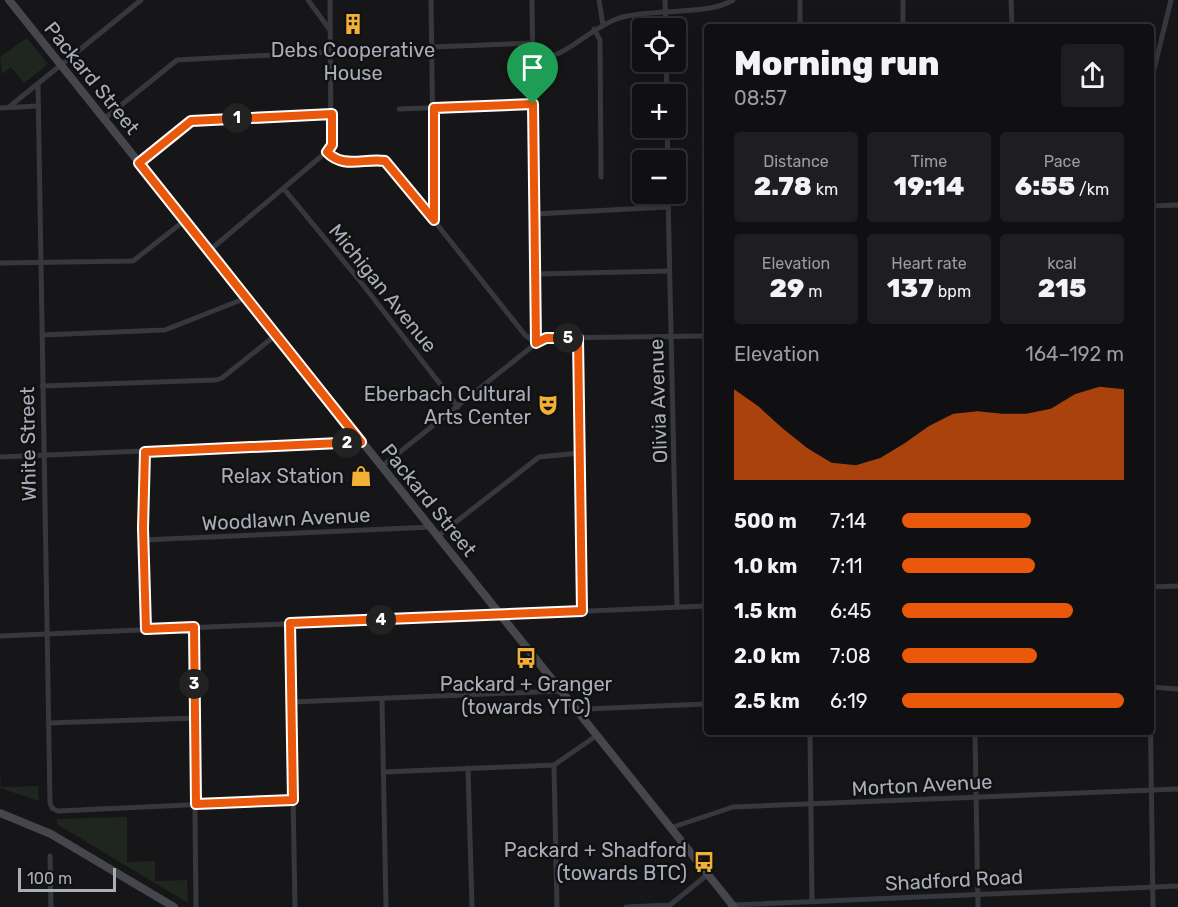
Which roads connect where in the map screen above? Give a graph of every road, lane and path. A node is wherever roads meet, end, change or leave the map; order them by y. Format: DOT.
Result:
graph roads {
  1 [pos="9,0"];
  2 [pos="141,0"];
  3 [pos="308,0"];
  4 [pos="330,0"];
  5 [pos="431,0"];
  6 [pos="532,0"];
  7 [pos="599,0"];
  8 [pos="666,0"];
  9 [pos="733,0"];
  10 [pos="800,0"];
  11 [pos="903,0"];
  12 [pos="1011,0"];
  13 [pos="1171,0"];
  14 [pos="666,10"];
  15 [pos="666,18"];
  16 [pos="800,24"];
  17 [pos="903,24"];
  18 [pos="1012,24"];
  19 [pos="603,25"];
  20 [pos="594,29"];
  21 [pos="330,30"];
  22 [pos="533,43"];
  23 [pos="432,47"];
  24 [pos="330,52"];
  25 [pos="533,60"];
  26 [pos="62,66"];
  27 [pos="1154,70"];
  28 [pos="38,84"];
  29 [pos="533,104"];
  30 [pos="38,106"];
  31 [pos="9,107"];
  32 [pos="0,108"];
  33 [pos="434,108"];
  34 [pos="399,109"];
  35 [pos="332,114"];
  36 [pos="104,119"];
  37 [pos="327,152"];
  38 [pos="139,163"];
  39 [pos="601,177"];
  40 [pos="284,189"];
  41 [pos="1178,205"];
  42 [pos="1154,206"];
  43 [pos="668,207"];
  44 [pos="535,214"];
  45 [pos="434,220"];
  46 [pos="184,221"];
  47 [pos="210,250"];
  48 [pos="0,263"];
  49 [pos="40,263"];
  50 [pos="669,271"];
  51 [pos="536,274"];
  52 [pos="246,298"];
  53 [pos="42,335"];
  54 [pos="276,335"];
  55 [pos="672,336"];
  56 [pos="704,336"];
  57 [pos="578,338"];
  58 [pos="536,343"];
  59 [pos="42,386"];
  60 [pos="458,407"];
  61 [pos="361,442"];
  62 [pos="145,452"];
  63 [pos="580,453"];
  64 [pos="44,455"];
  65 [pos="0,457"];
  66 [pos="381,467"];
  67 [pos="431,527"];
  68 [pos="438,536"];
  69 [pos="143,540"];
  70 [pos="1178,586"];
  71 [pos="1154,587"];
  72 [pos="704,606"];
  73 [pos="677,607"];
  74 [pos="582,611"];
  75 [pos="501,615"];
  76 [pos="290,623"];
  77 [pos="194,627"];
  78 [pos="146,629"];
  79 [pos="46,634"];
  80 [pos="0,636"];
  81 [pos="1178,688"];
  82 [pos="1154,689"];
  83 [pos="561,691"];
  84 [pos="382,699"];
  85 [pos="292,702"];
  86 [pos="704,704"];
  87 [pos="579,714"];
  88 [pos="195,718"];
  89 [pos="48,723"];
  90 [pos="810,735"];
  91 [pos="975,735"];
  92 [pos="1151,735"];
  93 [pos="596,736"];
  94 [pos="554,765"];
  95 [pos="468,768"];
  96 [pos="383,772"];
  97 [pos="1178,789"];
  98 [pos="1152,790"];
  99 [pos="976,798"];
  100 [pos="293,800"];
  101 [pos="196,804"];
  102 [pos="811,805"];
  103 [pos="0,813"];
  104 [pos="670,828"];
  105 [pos="50,856"];
  106 [pos="707,875"];
  107 [pos="1178,886"];
  108 [pos="1153,887"];
  109 [pos="978,894"];
  110 [pos="812,902"];
  111 [pos="733,906"];
  112 [pos="51,907"];
  113 [pos="173,907"];
  114 [pos="196,907"];
  115 [pos="295,907"];
  116 [pos="386,907"];
  117 [pos="472,907"];
  118 [pos="557,907"];
  119 [pos="626,907"];
  120 [pos="978,907"];
  121 [pos="1153,907"];
  1 -- 26 [label="main road, Packard Street"];
  2 -- 26 [label="street"];
  3 -- 21 [label="street"];
  4 -- 21 [label="street"];
  5 -- 23 [label="street"];
  6 -- 22 [label="street"];
  7 -- 19 [label="street"];
  8 -- 14 [label="street"];
  9 -- 14 [label="street"];
  10 -- 16 [label="street"];
  11 -- 17 [label="street"];
  12 -- 18 [label="street"];
  13 -- 27 [label="street"];
  14 -- 15 [label="street"];
  14 -- 19 [label="street"];
  19 -- 20 [label="street"];
  20 -- 25 [label="street"];
  20 -- 39 [label="street"];
  21 -- 24 [label="street"];
  22 -- 23 [label="street"];
  22 -- 25 [label="street"];
  23 -- 33 [label="street"];
  24 -- 35 [label="street"];
  24 -- 36 [label="street"];
  25 -- 29 [label="street"];
  26 -- 28 [label="street"];
  26 -- 36 [label="main road, Packard Street"];
  28 -- 30 [label="street, White Street"];
  28 -- 31 [label="street"];
  29 -- 33 [label="street"];
  29 -- 44 [label="street"];
  30 -- 31 [label="street"];
  30 -- 49 [label="street, White Street"];
  31 -- 32 [label="street"];
  33 -- 34 [label="street"];
  33 -- 45 [label="street"];
  35 -- 37 [label="street"];
  35 -- 38 [label="street"];
  36 -- 38 [label="main road, Packard Street"];
  37 -- 40 [label="street"];
  37 -- 45 [label="street"];
  38 -- 46 [label="main road, Packard Street"];
  40 -- 47 [label="street"];
  40 -- 60 [label="street, Michigan Avenue"];
  41 -- 42 [label="street"];
  43 -- 44 [label="street"];
  43 -- 50 [label="street, Olivia Avenue"];
  44 -- 51 [label="street"];
  45 -- 58 [label="street"];
  46 -- 47 [label="main road, Packard Street"];
  46 -- 49 [label="street"];
  47 -- 52 [label="main road, Packard Street"];
  48 -- 49 [label="street"];
  49 -- 53 [label="street, White Street"];
  50 -- 51 [label="street"];
  50 -- 55 [label="street, Olivia Avenue"];
  51 -- 58 [label="street"];
  52 -- 53 [label="street"];
  52 -- 54 [label="main road, Packard Street"];
  53 -- 59 [label="street, White Street"];
  54 -- 59 [label="street"];
  54 -- 61 [label="main road, Packard Street"];
  55 -- 56 [label="street"];
  55 -- 57 [label="street"];
  55 -- 73 [label="street, Olivia Avenue"];
  57 -- 58 [label="street"];
  57 -- 63 [label="street"];
  58 -- 60 [label="street"];
  59 -- 64 [label="street, White Street"];
  60 -- 66 [label="street"];
  61 -- 62 [label="street"];
  61 -- 66 [label="main road, Packard Street"];
  62 -- 64 [label="street"];
  62 -- 69 [label="street"];
  63 -- 68 [label="street"];
  63 -- 74 [label="street"];
  64 -- 65 [label="street"];
  64 -- 79 [label="street, White Street"];
  66 -- 67 [label="main road, Packard Street"];
  67 -- 68 [label="main road, Packard Street"];
  67 -- 69 [label="street, Woodlawn Avenue"];
  68 -- 75 [label="main road, Packard Street"];
  69 -- 78 [label="street"];
  70 -- 71 [label="street"];
  72 -- 73 [label="street"];
  73 -- 74 [label="street"];
  74 -- 75 [label="street"];
  75 -- 76 [label="street"];
  75 -- 83 [label="main road, Packard Street"];
  76 -- 77 [label="street"];
  76 -- 85 [label="street"];
  77 -- 78 [label="street"];
  77 -- 88 [label="street"];
  78 -- 79 [label="street"];
  79 -- 80 [label="street"];
  79 -- 89 [label="street, White Street"];
  81 -- 82 [label="street"];
  83 -- 84 [label="street"];
  83 -- 87 [label="main road, Packard Street"];
  84 -- 85 [label="street"];
  84 -- 96 [label="street"];
  85 -- 100 [label="street"];
  86 -- 87 [label="street"];
  87 -- 93 [label="main road, Packard Street"];
  88 -- 89 [label="street"];
  88 -- 101 [label="street"];
  89 -- 101 [label="street, White Street"];
  90 -- 102 [label="street"];
  91 -- 99 [label="street"];
  92 -- 98 [label="street"];
  93 -- 94 [label="street"];
  93 -- 104 [label="main road, Packard Street"];
  94 -- 95 [label="street"];
  94 -- 118 [label="street"];
  95 -- 96 [label="street"];
  95 -- 117 [label="street"];
  96 -- 116 [label="street"];
  97 -- 98 [label="street, Morton Avenue"];
  98 -- 99 [label="street, Morton Avenue"];
  98 -- 108 [label="street"];
  99 -- 102 [label="street, Morton Avenue"];
  99 -- 109 [label="street"];
  100 -- 101 [label="street"];
  100 -- 115 [label="street"];
  101 -- 114 [label="street"];
  102 -- 104 [label="street, Morton Avenue"];
  102 -- 110 [label="street"];
  103 -- 113 [label="main road"];
  104 -- 106 [label="main road, Packard Street"];
  105 -- 112 [label="street"];
  106 -- 111 [label="main road, Packard Street"];
  106 -- 119 [label="street"];
  107 -- 108 [label="street, Shadford Road"];
  108 -- 109 [label="street, Shadford Road"];
  108 -- 121 [label="street"];
  109 -- 110 [label="street, Shadford Road"];
  109 -- 120 [label="street"];
  110 -- 111 [label="street, Shadford Road"];
}
